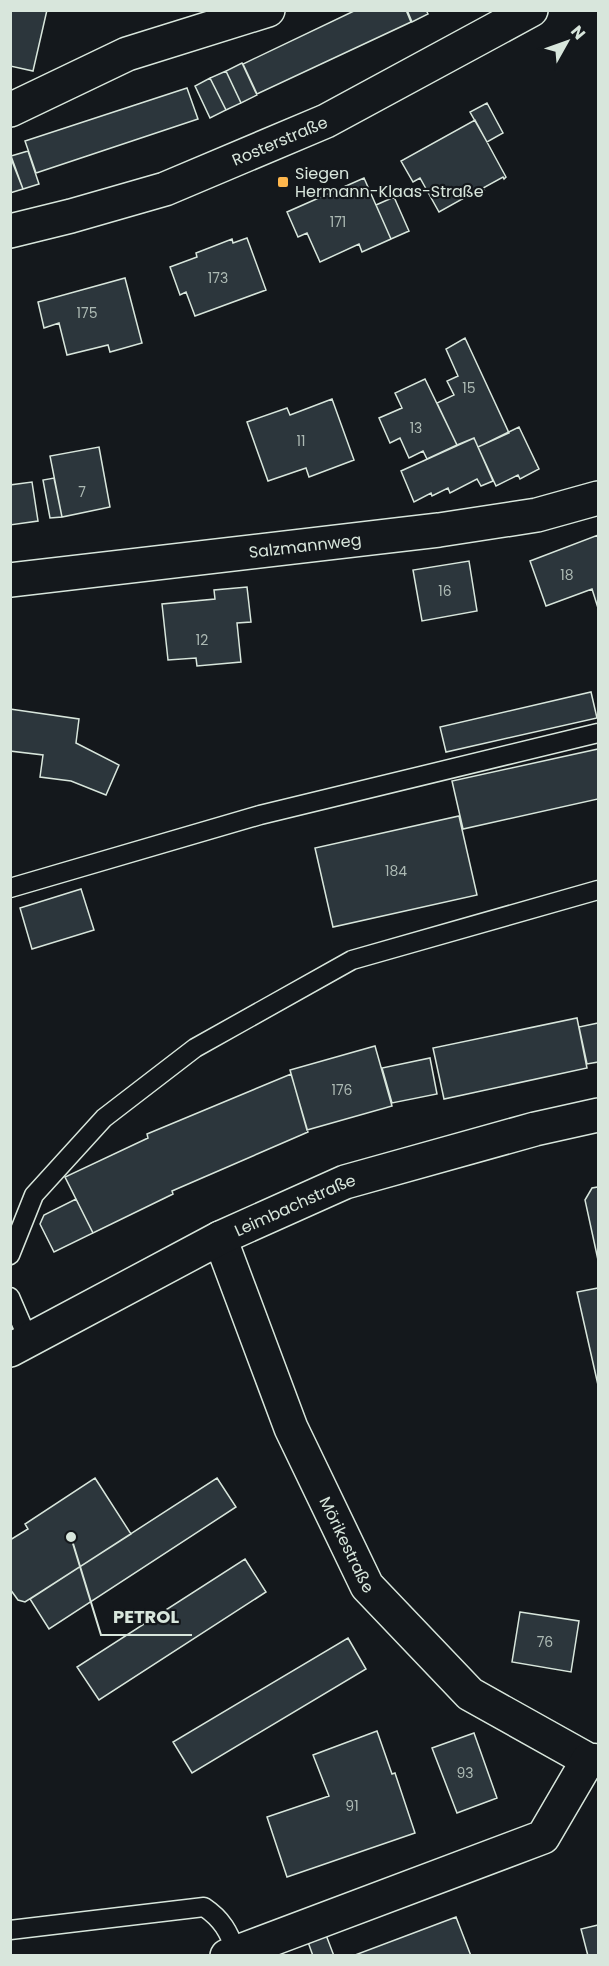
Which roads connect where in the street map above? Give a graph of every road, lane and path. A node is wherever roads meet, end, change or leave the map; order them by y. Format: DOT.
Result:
graph roads {
  1 [pos="268,10"];
  2 [pos="531,10"];
  3 [pos="10,110"];
  4 [pos="10,231"];
  5 [pos="598,498"];
  6 [pos="10,580"];
  7 [pos="598,733"];
  8 [pos="10,888"];
  9 [pos="598,890"];
  10 [pos="598,1115"];
  11 [pos="220,1238"];
  12 [pos="10,1255"];
  13 [pos="10,1297"];
  14 [pos="19,1345"];
  15 [pos="593,1760"];
  16 [pos="10,1930"];
  17 [pos="232,1954"];
  1 -- 3 [label="street"];
  2 -- 4 [label="street, Rosterstraße"];
  5 -- 6 [label="street, Salzmannweg"];
  7 -- 8 [label="lane"];
  9 -- 12 [label="lane"];
  10 -- 11 [label="street, Leimbachstraße"];
  11 -- 14 [label="street, Leimbachstraße"];
  11 -- 15 [label="street, Mörikestraße"];
  13 -- 14 [label="lane"];
  15 -- 17 [label="street, Mörikestraße"];
  16 -- 17 [label="lane"];
}
